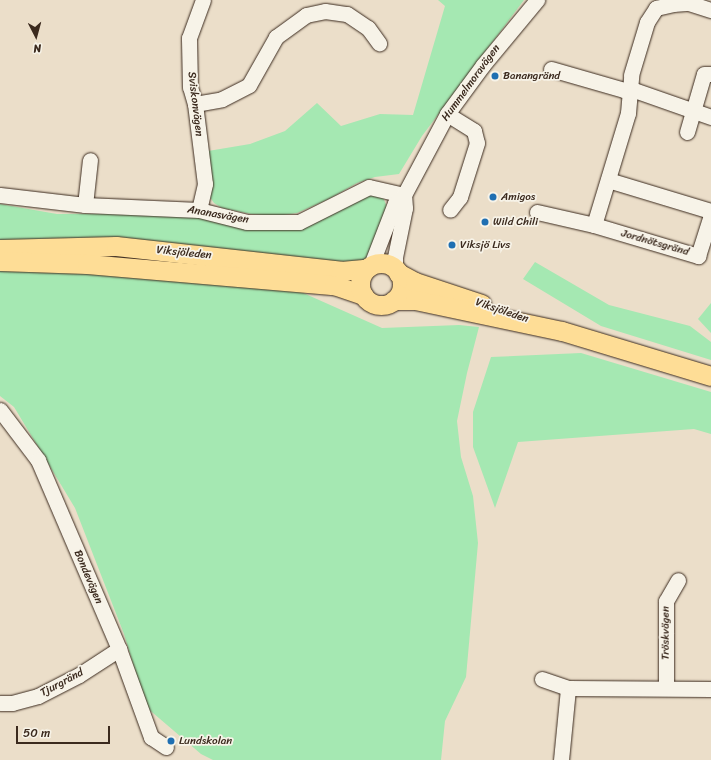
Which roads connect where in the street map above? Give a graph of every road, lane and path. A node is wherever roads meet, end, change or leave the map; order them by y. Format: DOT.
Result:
graph roads {
  1 [pos="204,0"];
  2 [pos="537,0"];
  3 [pos="711,10"];
  4 [pos="379,43"];
  5 [pos="551,69"];
  6 [pos="708,74"];
  7 [pos="630,90"];
  8 [pos="195,104"];
  9 [pos="694,109"];
  10 [pos="447,114"];
  11 [pos="711,117"];
  12 [pos="687,132"];
  13 [pos="90,160"];
  14 [pos="608,180"];
  15 [pos="0,195"];
  16 [pos="404,195"];
  17 [pos="85,205"];
  18 [pos="199,210"];
  19 [pos="450,210"];
  20 [pos="711,211"];
  21 [pos="537,212"];
  22 [pos="711,215"];
  23 [pos="594,225"];
  24 [pos="0,249"];
  25 [pos="0,262"];
  26 [pos="369,267"];
  27 [pos="397,271"];
  28 [pos="363,295"];
  29 [pos="394,300"];
  30 [pos="562,331"];
  31 [pos="711,376"];
  32 [pos="0,410"];
  33 [pos="678,580"];
  34 [pos="119,649"];
  35 [pos="542,679"];
  36 [pos="568,688"];
  37 [pos="666,688"];
  38 [pos="711,689"];
  39 [pos="0,703"];
  40 [pos="166,747"];
  41 [pos="561,760"];
  1 -- 8 [label="street, Sviskonvägen"];
  2 -- 10 [label="street, Hummelmoravägen"];
  3 -- 7 [label="street"];
  4 -- 8 [label="street"];
  5 -- 7 [label="street"];
  6 -- 9 [label="street"];
  7 -- 9 [label="street"];
  7 -- 14 [label="street"];
  8 -- 18 [label="street, Sviskonvägen"];
  9 -- 11 [label="street"];
  9 -- 12 [label="street"];
  10 -- 16 [label="street, Hummelmoravägen"];
  10 -- 19 [label="street"];
  13 -- 17 [label="street"];
  14 -- 20 [label="street"];
  14 -- 23 [label="street"];
  15 -- 17 [label="street, Ananasvägen"];
  16 -- 18 [label="street, Ananasvägen"];
  16 -- 26 [label="street, Hummelmoravägen"];
  16 -- 27 [label="street, Hummelmoravägen"];
  17 -- 18 [label="street, Ananasvägen"];
  21 -- 23 [label="street, Jordnötsgränd"];
  22 -- 23 [label="street, Jordnötsgränd"];
  24 -- 26 [label="main road, Viksjöleden"];
  25 -- 28 [label="main road, Viksjöleden"];
  26 -- 27 [label="main road"];
  26 -- 28 [label="main road"];
  27 -- 29 [label="main road"];
  27 -- 30 [label="main road, Viksjöleden"];
  28 -- 29 [label="main road"];
  29 -- 30 [label="main road, Viksjöleden"];
  30 -- 31 [label="main road, Viksjöleden"];
  32 -- 34 [label="street, Bondevägen"];
  33 -- 37 [label="street, Tröskvägen"];
  34 -- 39 [label="street, Tjurgränd"];
  34 -- 40 [label="street, Bondevägen"];
  35 -- 36 [label="street"];
  36 -- 37 [label="street"];
  36 -- 41 [label="street"];
  37 -- 38 [label="street"];
}
